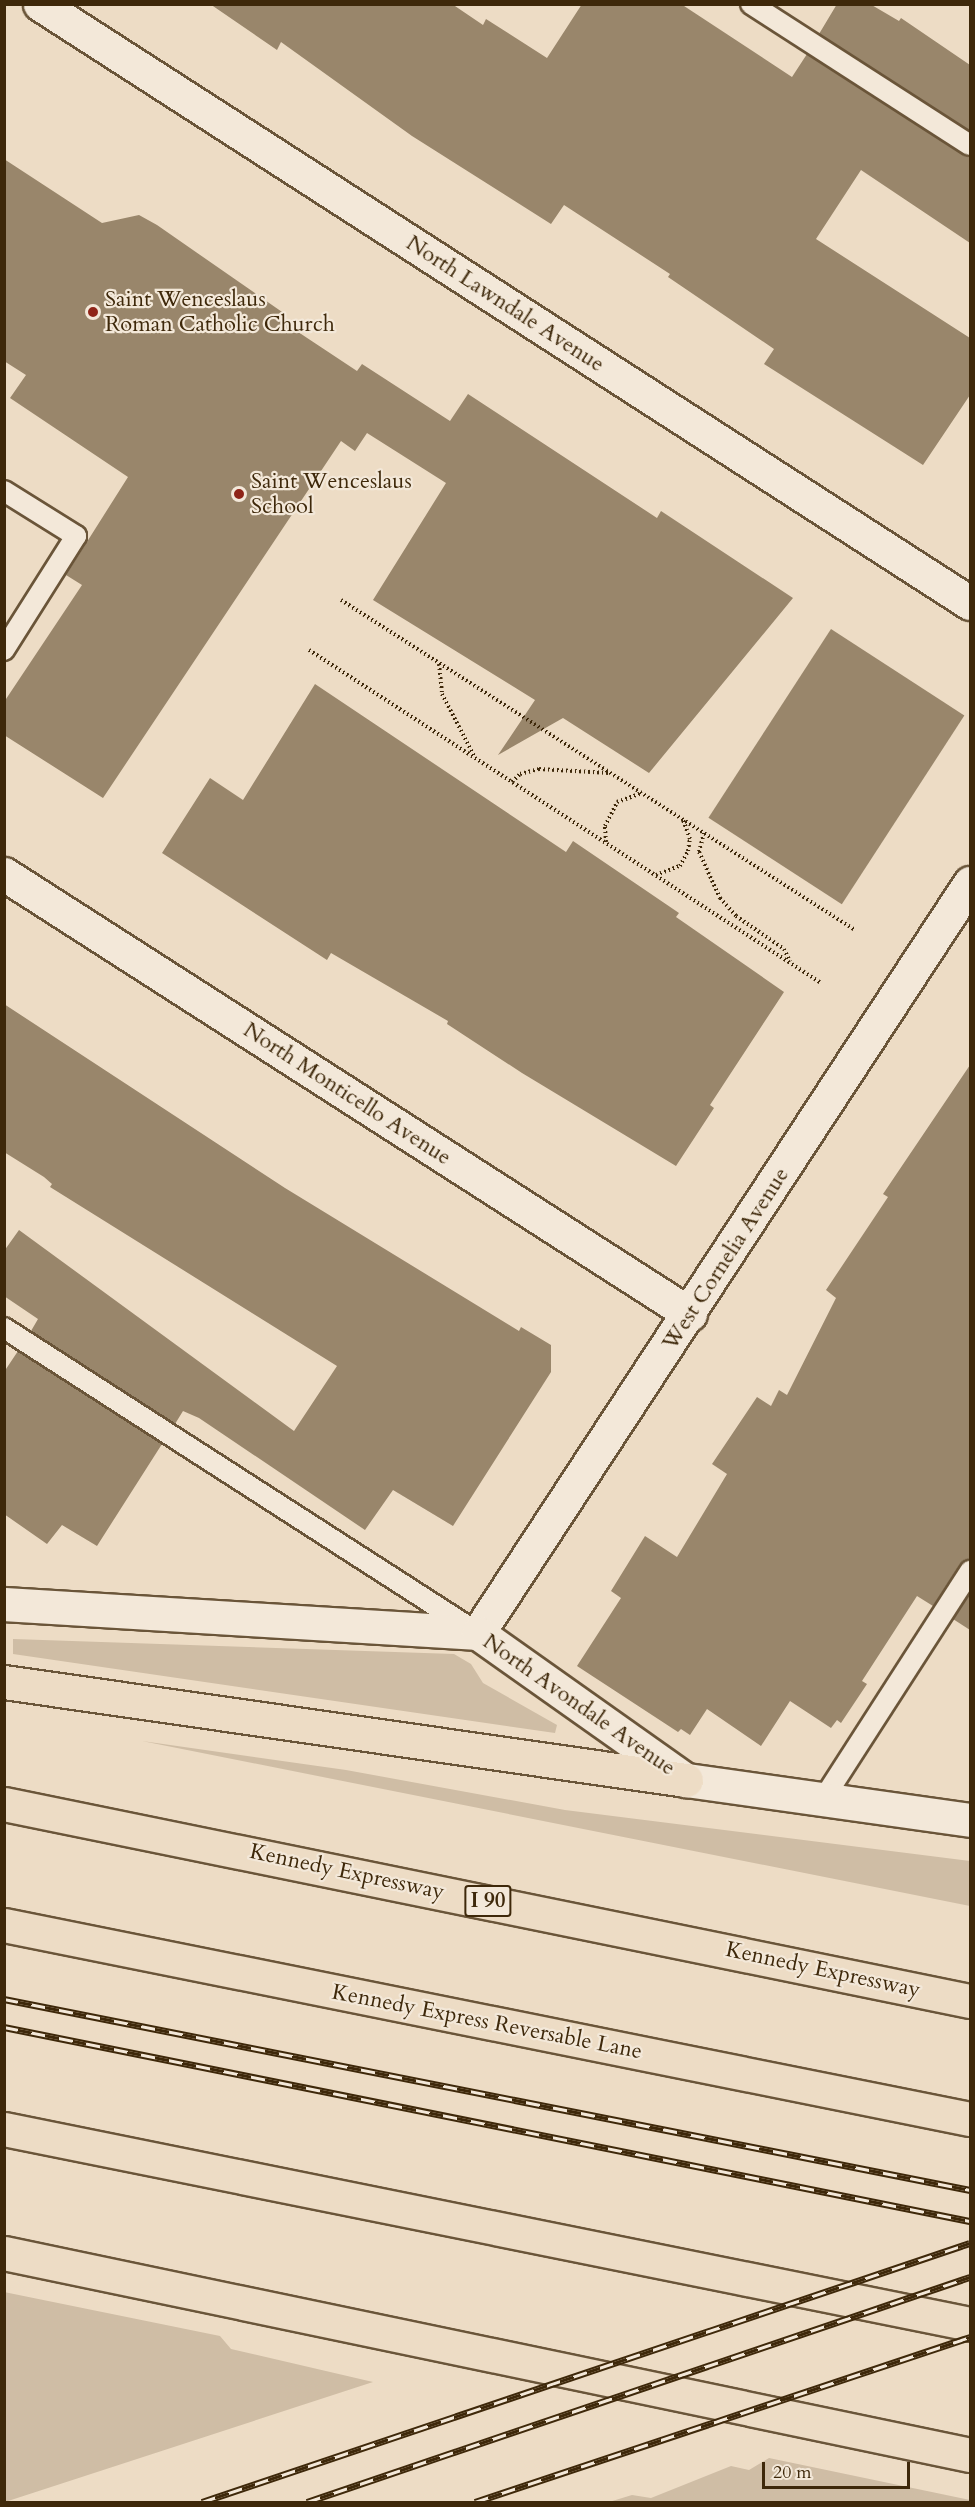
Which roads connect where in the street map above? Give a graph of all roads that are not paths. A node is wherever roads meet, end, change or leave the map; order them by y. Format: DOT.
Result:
graph roads {
  1 [pos="40,4"];
  2 [pos="751,4"];
  3 [pos="970,145"];
  4 [pos="4,491"];
  5 [pos="970,603"];
  6 [pos="5,647"];
  7 [pos="4,874"];
  8 [pos="970,883"];
  9 [pos="690,1314"];
  10 [pos="4,1328"];
  11 [pos="970,1570"];
  12 [pos="4,1604"];
  13 [pos="478,1633"];
  14 [pos="4,1682"];
  15 [pos="686,1780"];
  16 [pos="822,1801"];
  17 [pos="4,1804"];
  18 [pos="970,1820"];
  19 [pos="4,1925"];
  20 [pos="970,2001"];
  21 [pos="970,2119"];
  22 [pos="4,2129"];
  23 [pos="4,2253"];
  24 [pos="970,2324"];
  25 [pos="970,2455"];
  1 -- 5 [label="street, North Lawndale Avenue"];
  2 -- 3 [label="lane"];
  4 -- 6 [label="lane"];
  7 -- 9 [label="street, North Monticello Avenue"];
  8 -- 9 [label="street, West Cornelia Avenue"];
  9 -- 13 [label="street, West Cornelia Avenue"];
  10 -- 13 [label="lane"];
  11 -- 16 [label="lane"];
  12 -- 13 [label="street, North Avondale Avenue"];
  13 -- 15 [label="street, North Avondale Avenue"];
  14 -- 15 [label="highway"];
  15 -- 16 [label="street, North Avondale Avenue"];
  16 -- 18 [label="street, North Avondale Avenue"];
  17 -- 20 [label="highway, Kennedy Expressway / I 90"];
  19 -- 21 [label="highway, Kennedy Express Reversable Lane"];
  22 -- 24 [label="highway"];
  23 -- 25 [label="highway"];
}
